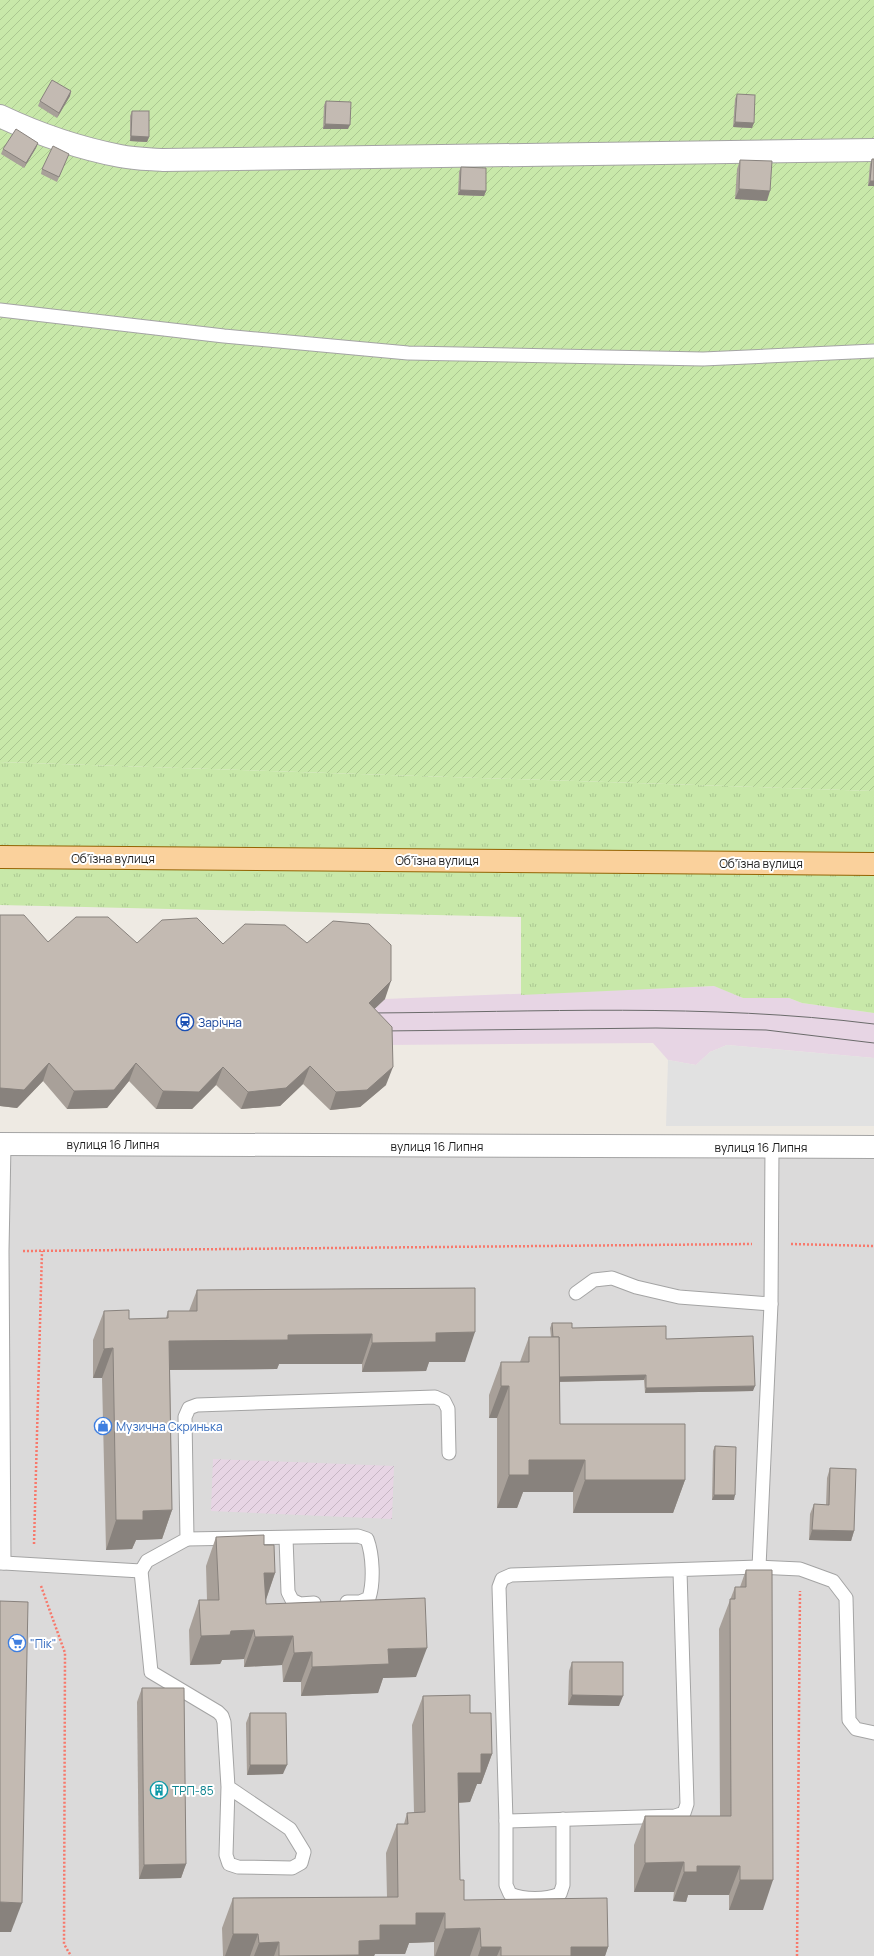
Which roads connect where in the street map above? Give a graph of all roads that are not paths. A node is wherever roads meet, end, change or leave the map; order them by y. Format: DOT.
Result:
graph roads {
  1 [pos="0,116"];
  2 [pos="874,150"];
  3 [pos="0,310"];
  4 [pos="874,351"];
  5 [pos="0,857"];
  6 [pos="874,864"];
  7 [pos="2,1144"];
  8 [pos="772,1147"];
  9 [pos="874,1147"];
  10 [pos="576,1293"];
  11 [pos="771,1304"];
  12 [pos="449,1453"];
  13 [pos="286,1538"];
  14 [pos="187,1539"];
  15 [pos="2,1563"];
  16 [pos="759,1567"];
  17 [pos="141,1571"];
  18 [pos="680,1571"];
  19 [pos="874,1734"];
  20 [pos="228,1787"];
  21 [pos="563,1819"];
  22 [pos="506,1821"];
  1 -- 2 [label="street"];
  3 -- 4 [label="lane"];
  5 -- 6 [label="main road, Обʼїзна вулиця"];
  7 -- 8 [label="street, вулиця 16 Липня"];
  7 -- 15 [label="lane"];
  8 -- 9 [label="street, вулиця 16 Липня"];
  8 -- 11 [label="lane"];
  10 -- 11 [label="lane"];
  11 -- 16 [label="lane"];
  12 -- 14 [label="lane"];
  13 -- 13 [label="lane"];
  13 -- 14 [label="lane"];
  14 -- 17 [label="lane"];
  15 -- 17 [label="lane"];
  16 -- 18 [label="lane"];
  16 -- 19 [label="lane"];
  17 -- 20 [label="lane"];
  18 -- 21 [label="lane"];
  18 -- 22 [label="lane"];
  20 -- 20 [label="lane"];
  21 -- 22 [label="lane"];
  21 -- 22 [label="lane"];
}
